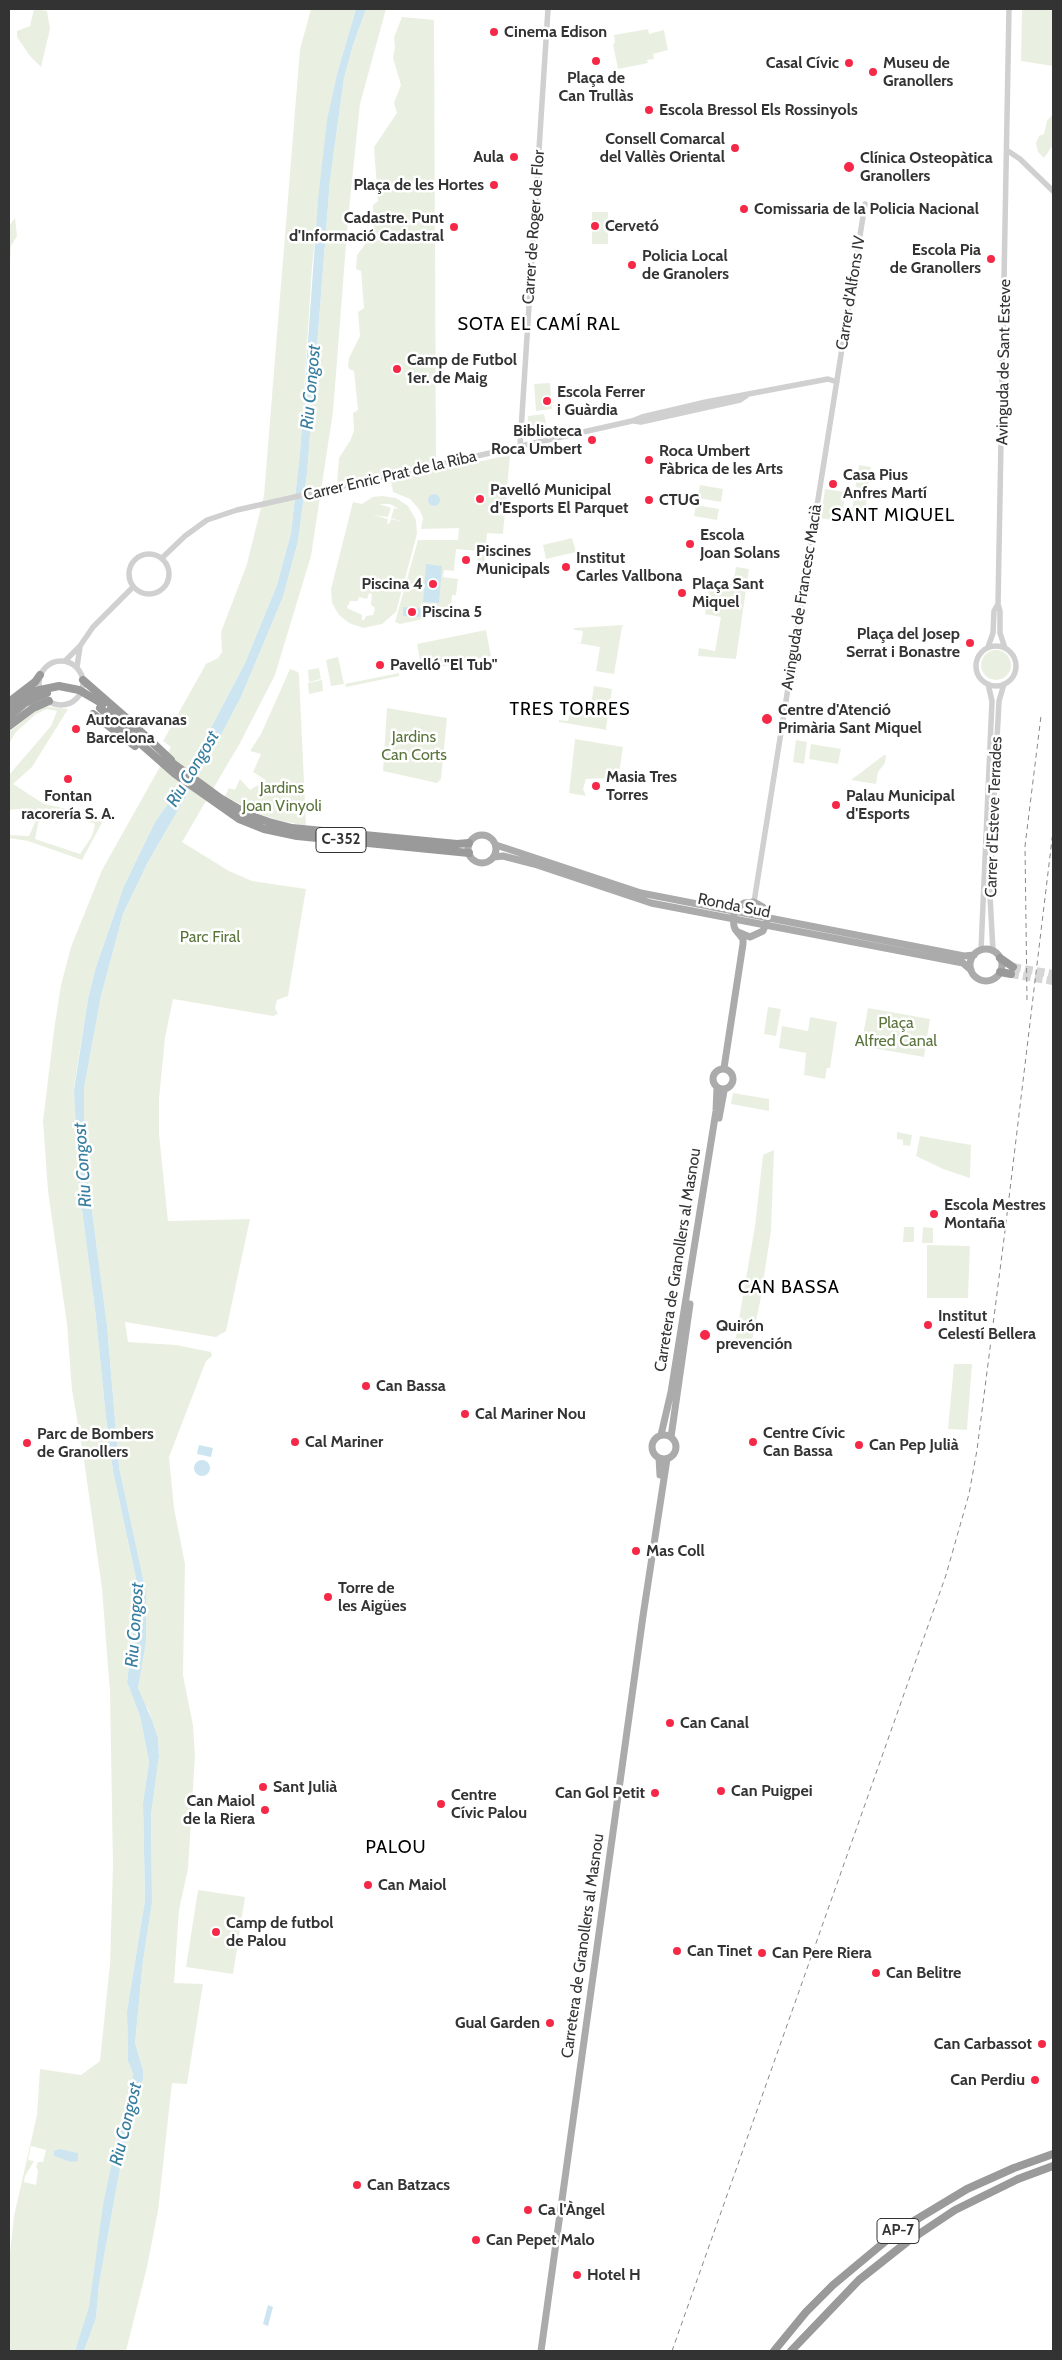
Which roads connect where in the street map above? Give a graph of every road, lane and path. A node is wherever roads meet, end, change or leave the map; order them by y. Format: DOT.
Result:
graph roads {
  1 [pos="548,9"];
  2 [pos="1010,9"];
  3 [pos="1008,151"];
  4 [pos="1053,191"];
  5 [pos="865,204"];
  6 [pos="837,382"];
  7 [pos="520,446"];
  8 [pos="162,558"];
  9 [pos="133,587"];
  10 [pos="998,604"];
  11 [pos="80,646"];
  12 [pos="988,647"];
  13 [pos="1005,648"];
  14 [pos="65,661"];
  15 [pos="77,667"];
  16 [pos="40,675"];
  17 [pos="83,680"];
  18 [pos="988,684"];
  19 [pos="1004,684"];
  20 [pos="49,701"];
  21 [pos="9,702"];
  22 [pos="101,706"];
  23 [pos="9,709"];
  24 [pos="93,714"];
  25 [pos="9,717"];
  26 [pos="9,726"];
  27 [pos="142,742"];
  28 [pos="233,810"];
  29 [pos="239,819"];
  30 [pos="265,834"];
  31 [pos="469,843"];
  32 [pos="496,845"];
  33 [pos="469,853"];
  34 [pos="494,857"];
  35 [pos="754,902"];
  36 [pos="733,916"];
  37 [pos="767,923"];
  38 [pos="738,932"];
  39 [pos="750,937"];
  40 [pos="981,950"];
  41 [pos="992,951"];
  42 [pos="974,955"];
  43 [pos="1000,958"];
  44 [pos="971,970"];
  45 [pos="1000,972"];
  46 [pos="726,1068"];
  47 [pos="721,1090"];
  48 [pos="662,1435"];
  49 [pos="671,1437"];
  50 [pos="663,1458"];
  51 [pos="1053,2154"];
  52 [pos="1053,2166"];
  53 [pos="541,2351"];
  54 [pos="774,2351"];
  55 [pos="791,2351"];
  1 -- 7 [label="street, Carrer de Roger de Flor"];
  2 -- 3 [label="street, Avinguda de Sant Esteve"];
  3 -- 4 [label="street"];
  3 -- 10 [label="street, Avinguda de Sant Esteve"];
  5 -- 6 [label="street, Carrer d'Alfons IV"];
  6 -- 7 [label="street, Carrer Enric Prat de la Riba"];
  6 -- 35 [label="street, Avinguda de Francesc Macià"];
  7 -- 8 [label="street, Carrer Enric Prat de la Riba"];
  8 -- 9 [label="street"];
  8 -- 9 [label="street"];
  9 -- 11 [label="street"];
  10 -- 12 [label="street, Avinguda de Sant Esteve"];
  10 -- 13 [label="street, Avinguda de Sant Esteve"];
  11 -- 14 [label="street"];
  11 -- 15 [label="street"];
  12 -- 13 [label="street"];
  12 -- 18 [label="street"];
  13 -- 19 [label="street"];
  14 -- 15 [label="street"];
  14 -- 16 [label="street"];
  15 -- 17 [label="street"];
  16 -- 20 [label="street"];
  16 -- 21 [label="highway"];
  17 -- 20 [label="street"];
  17 -- 27 [label="highway"];
  18 -- 19 [label="street"];
  18 -- 40 [label="street, Carrer d'Esteve Terrades"];
  19 -- 41 [label="street, Carrer d'Esteve Terrades"];
  20 -- 26 [label="highway"];
  22 -- 23 [label="highway, C-352, bridge"];
  22 -- 25 [label="highway, C-352, bridge"];
  22 -- 27 [label="highway, C-352"];
  24 -- 27 [label="highway"];
  27 -- 28 [label="highway, C-352"];
  28 -- 29 [label="highway, C-352"];
  28 -- 31 [label="highway, C-352"];
  29 -- 30 [label="highway"];
  29 -- 33 [label="highway, C-352"];
  31 -- 32 [label="main road, C-352"];
  31 -- 33 [label="main road"];
  32 -- 34 [label="main road"];
  32 -- 36 [label="main road, Ronda Sud / C-352"];
  33 -- 34 [label="main road, C-352"];
  34 -- 36 [label="main road, Ronda Sud / C-352"];
  35 -- 36 [label="main road"];
  35 -- 37 [label="main road"];
  36 -- 37 [label="main road, Ronda Sud / C-352"];
  36 -- 38 [label="main road"];
  37 -- 39 [label="main road"];
  37 -- 42 [label="main road, Ronda Sud / C-352"];
  37 -- 44 [label="main road, Ronda Sud / C-352"];
  38 -- 39 [label="main road"];
  38 -- 46 [label="main road"];
  39 -- 46 [label="main road"];
  40 -- 41 [label="main road"];
  40 -- 42 [label="main road"];
  41 -- 43 [label="main road, C-352"];
  42 -- 44 [label="main road"];
  43 -- 45 [label="main road"];
  43 -- 45 [label="highway, C-352"];
  44 -- 45 [label="main road, C-352"];
  46 -- 47 [label="main road"];
  46 -- 47 [label="main road"];
  47 -- 48 [label="main road, Carretera de Granollers al Masnou"];
  47 -- 49 [label="main road, Carretera de Granollers al Masnou"];
  48 -- 49 [label="main road"];
  48 -- 50 [label="main road"];
  49 -- 50 [label="main road"];
  50 -- 53 [label="main road, Carretera de Granollers al Masnou"];
  51 -- 54 [label="highway, AP-7"];
  52 -- 55 [label="highway, AP-7"];
}
